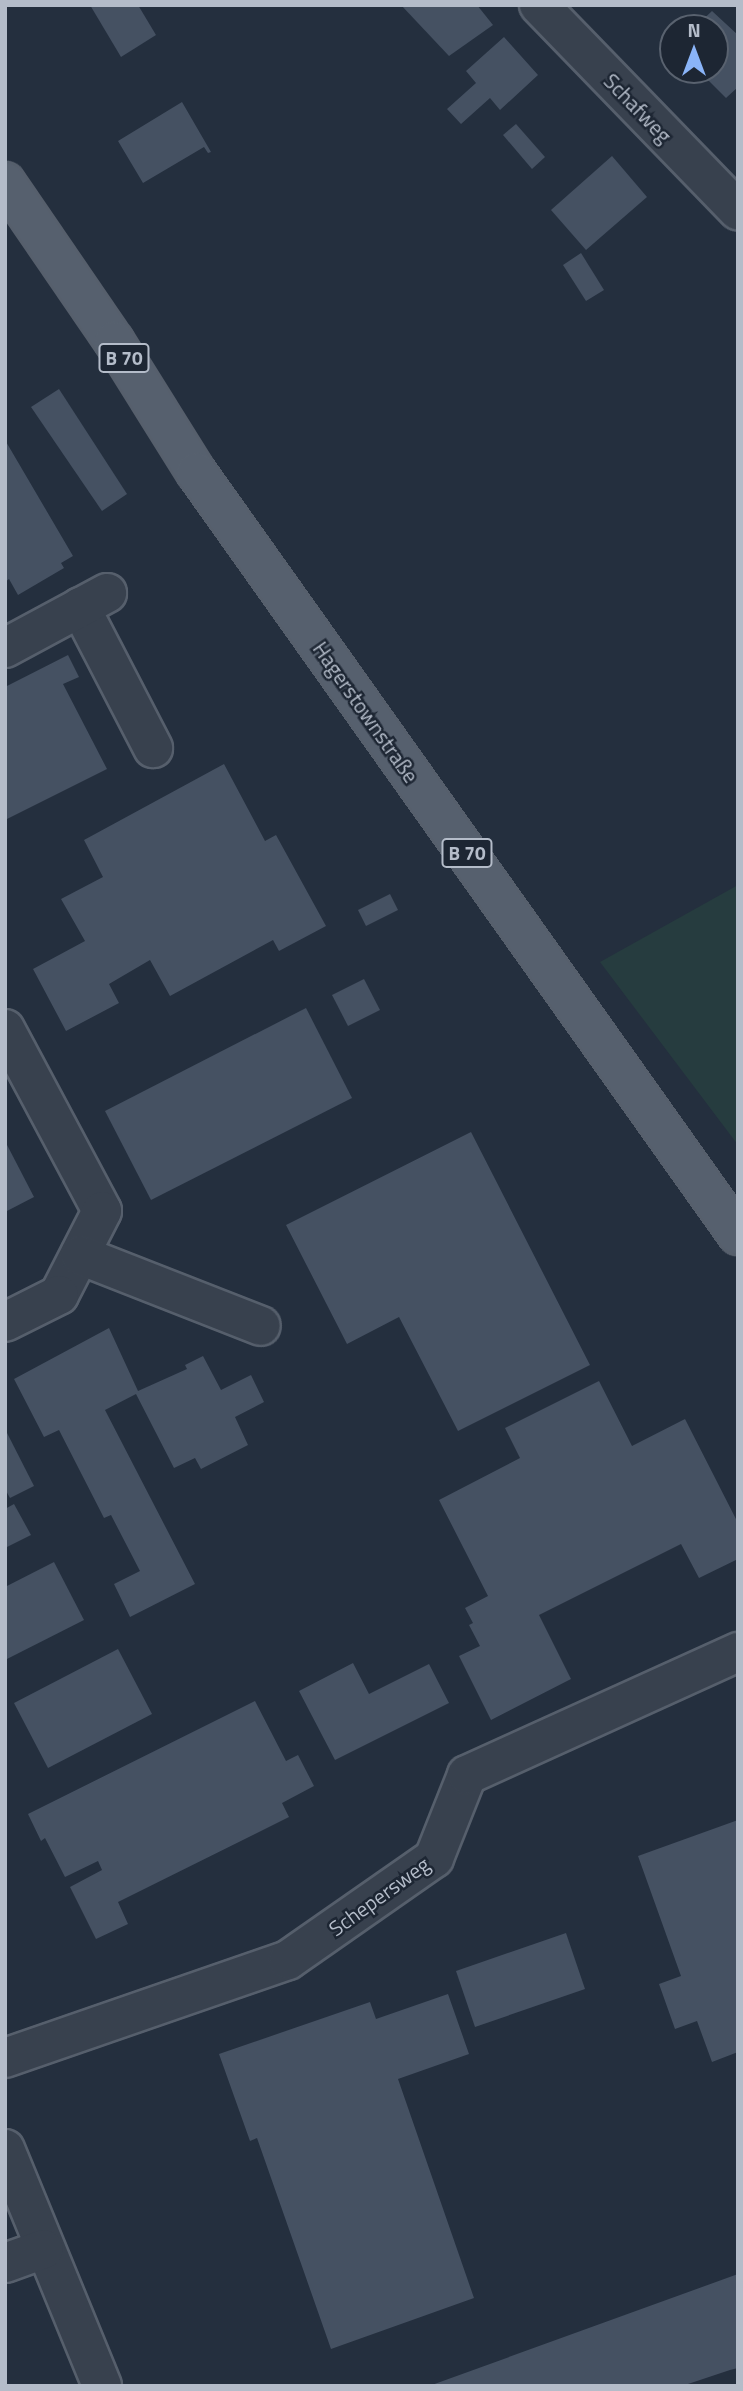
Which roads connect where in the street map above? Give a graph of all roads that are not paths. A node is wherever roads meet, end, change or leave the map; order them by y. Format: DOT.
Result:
graph roads {
  1 [pos="539,5"];
  2 [pos="5,182"];
  3 [pos="738,210"];
  4 [pos="5,649"];
  5 [pos="153,748"];
  6 [pos="5,1029"];
  7 [pos="738,1235"];
  8 [pos="80,1255"];
  9 [pos="5,1322"];
  10 [pos="261,1326"];
  11 [pos="738,1652"];
  12 [pos="5,2058"];
  13 [pos="5,2149"];
  14 [pos="44,2249"];
  15 [pos="5,2263"];
  16 [pos="102,2386"];
  1 -- 3 [label="street, Schafweg"];
  2 -- 7 [label="main road, Hagerstownstraße / B 70"];
  4 -- 5 [label="street"];
  6 -- 8 [label="street"];
  8 -- 9 [label="street"];
  8 -- 10 [label="street"];
  11 -- 12 [label="street, Schepersweg"];
  13 -- 14 [label="street"];
  14 -- 15 [label="street"];
  14 -- 16 [label="street"];
}
